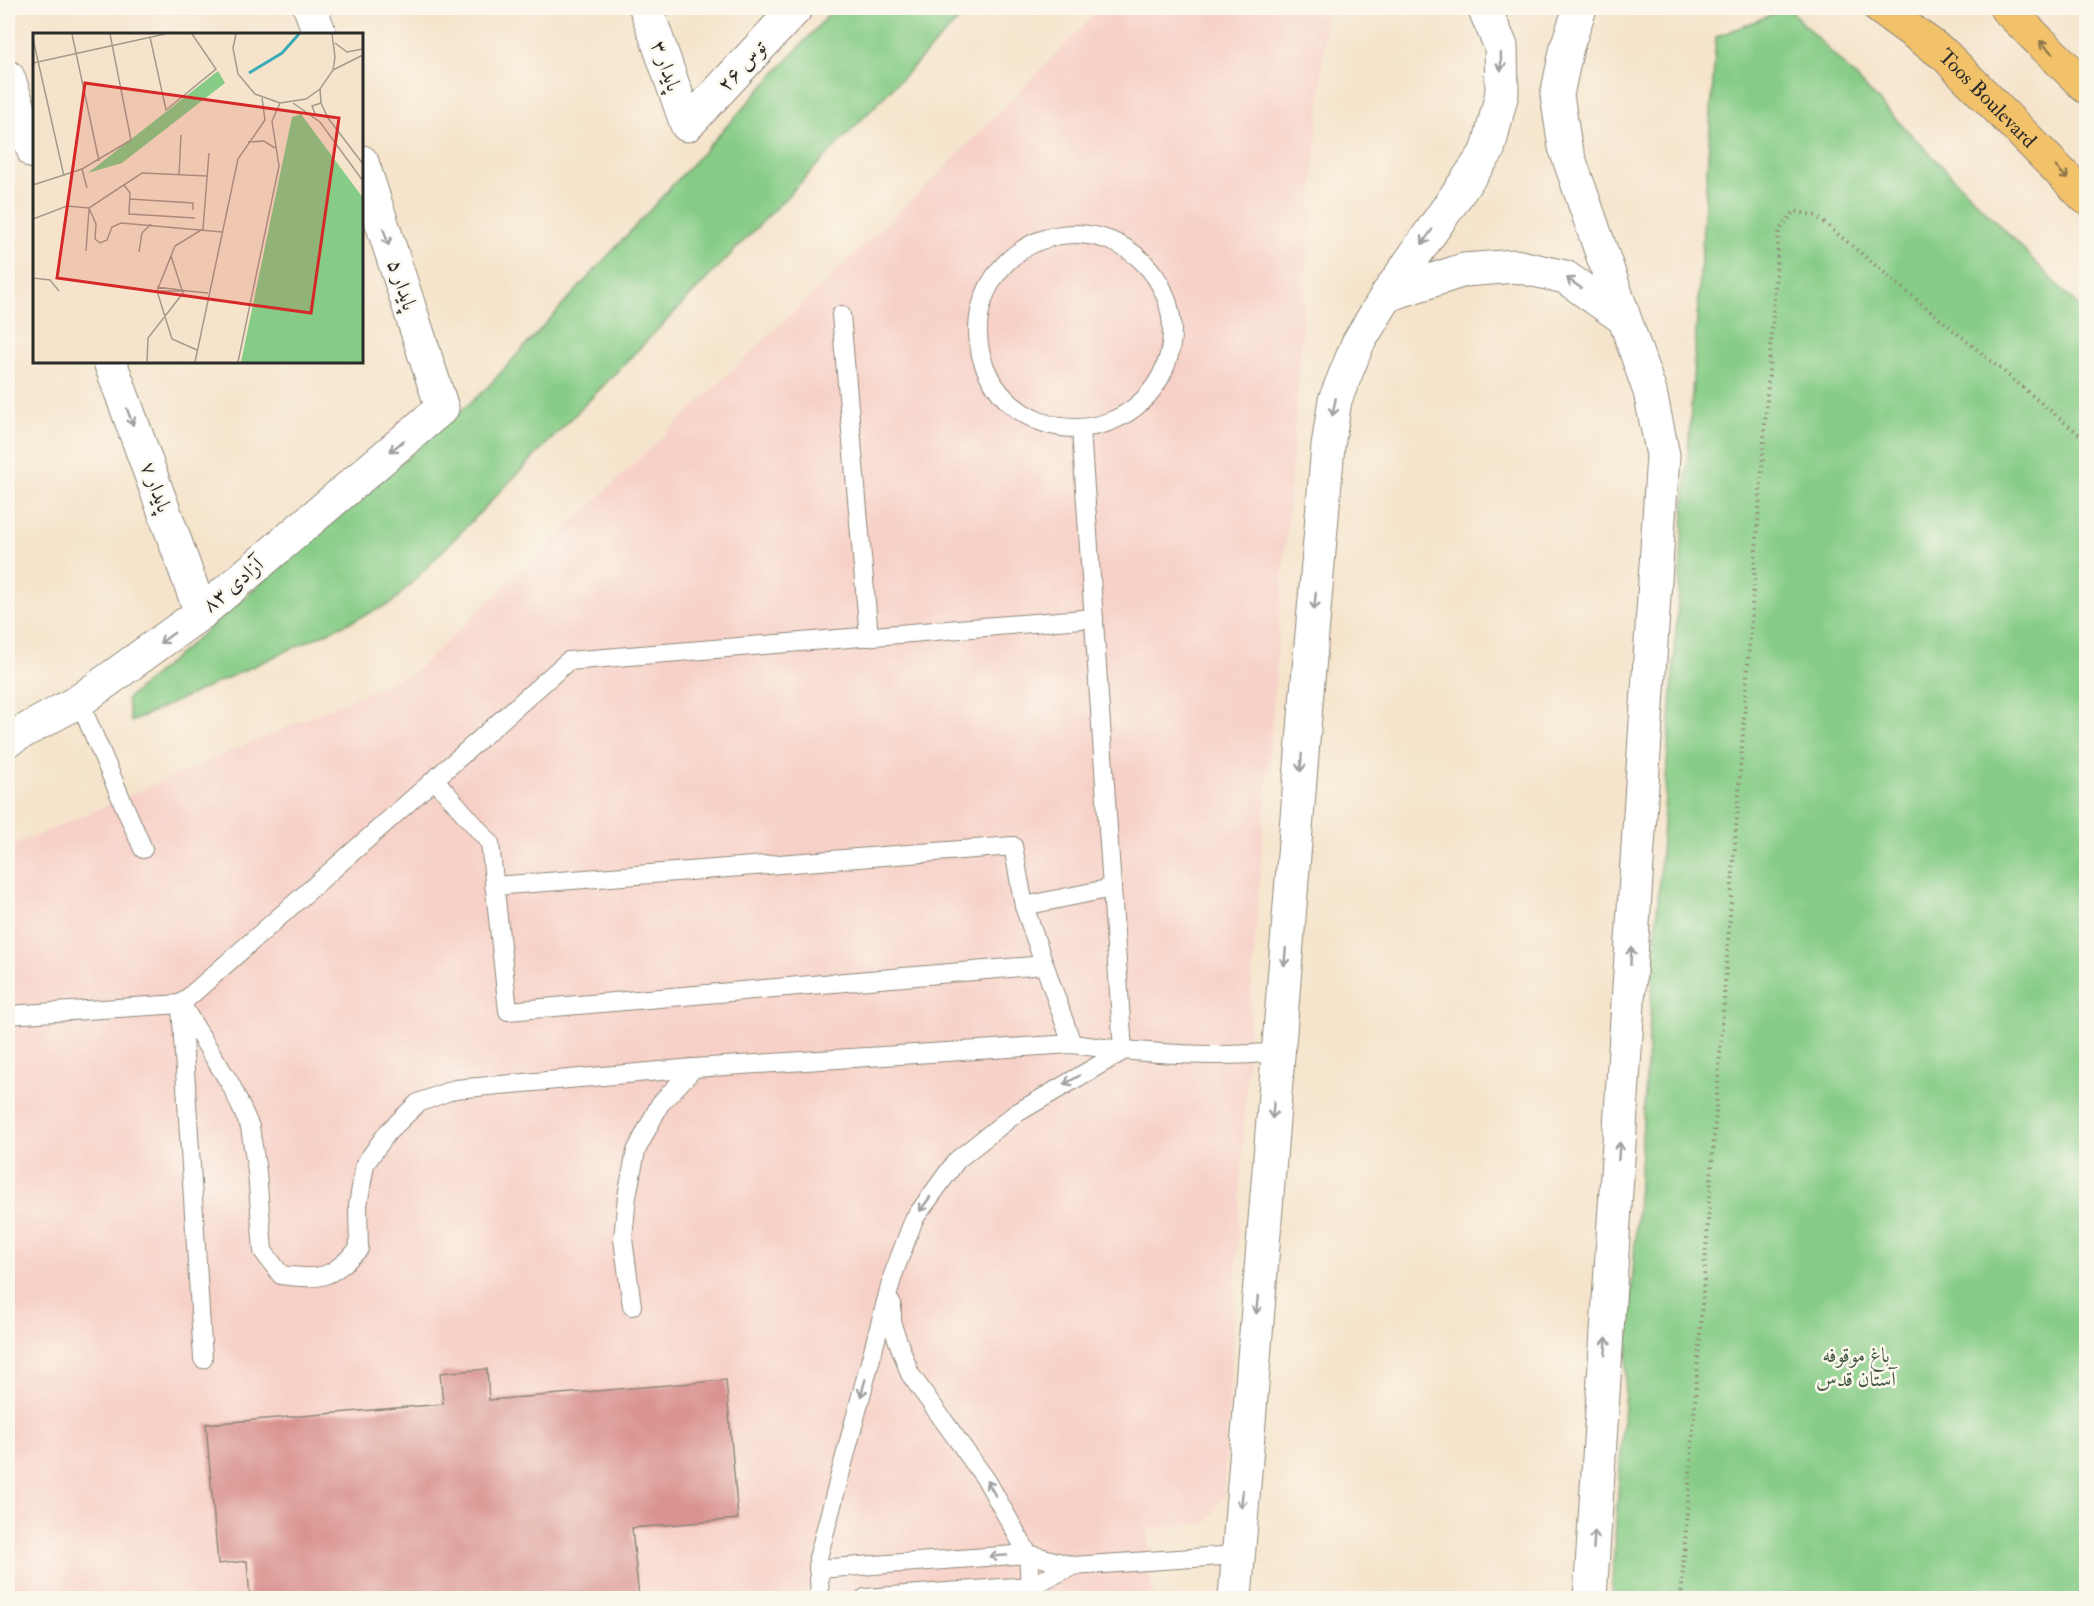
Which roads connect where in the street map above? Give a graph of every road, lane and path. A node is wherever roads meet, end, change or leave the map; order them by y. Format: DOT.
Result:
graph roads {
  1 [pos="646,8"];
  2 [pos="796,8"];
  3 [pos="1484,8"];
  4 [pos="1580,8"];
  5 [pos="1880,8"];
  6 [pos="1906,8"];
  7 [pos="2006,8"];
  8 [pos="1945,55"];
  9 [pos="8,77"];
  10 [pos="2086,87"];
  11 [pos="687,125"];
  12 [pos="33,149"];
  13 [pos="363,165"];
  14 [pos="2086,198"];
  15 [pos="1387,295"];
  16 [pos="841,315"];
  17 [pos="1622,317"];
  18 [pos="110,363"];
  19 [pos="442,408"];
  20 [pos="1081,429"];
  21 [pos="2086,440"];
  22 [pos="201,613"];
  23 [pos="1094,618"];
  24 [pos="869,637"];
  25 [pos="79,701"];
  26 [pos="8,740"];
  27 [pos="435,780"];
  28 [pos="142,849"];
  29 [pos="494,886"];
  30 [pos="1112,888"];
  31 [pos="1024,906"];
  32 [pos="1044,964"];
  33 [pos="181,1004"];
  34 [pos="8,1015"];
  35 [pos="1072,1044"];
  36 [pos="1123,1051"];
  37 [pos="1277,1052"];
  38 [pos="694,1068"];
  39 [pos="893,1275"];
  40 [pos="632,1305"];
  41 [pos="202,1359"];
  42 [pos="1028,1554"];
  43 [pos="1237,1555"];
  44 [pos="1073,1566"];
  45 [pos="818,1569"];
  46 [pos="1028,1592"];
  47 [pos="820,1599"];
  48 [pos="865,1599"];
  49 [pos="1235,1599"];
  50 [pos="1590,1599"];
  51 [pos="1681,1599"];
  1 -- 11 [label="street, پایدار ۳"];
  2 -- 11 [label="street, توس ۲۶"];
  3 -- 15 [label="street, one-way"];
  4 -- 17 [label="street"];
  5 -- 8 [label="main road, Toos Boulevard"];
  6 -- 8 [label="main road"];
  10 -- 7 [label="main road, one-way"];
  8 -- 14 [label="main road, Toos Boulevard, one-way"];
  9 -- 12 [label="street"];
  13 -- 19 [label="street, پایدار ۵, one-way"];
  17 -- 15 [label="street, one-way"];
  15 -- 37 [label="street, one-way"];
  16 -- 24 [label="lane"];
  50 -- 17 [label="street, one-way"];
  18 -- 22 [label="street, پایدار ۷, one-way"];
  19 -- 22 [label="street, آزادی ۸۳, one-way"];
  20 -- 20 [label="lane"];
  20 -- 23 [label="lane"];
  21 -- 51 [label="path"];
  22 -- 25 [label="street, آزادی ۸۳, one-way"];
  23 -- 24 [label="lane"];
  23 -- 30 [label="lane"];
  24 -- 27 [label="lane"];
  25 -- 26 [label="street, آزادی ۸۳"];
  25 -- 28 [label="lane"];
  27 -- 29 [label="lane"];
  27 -- 33 [label="lane"];
  29 -- 31 [label="lane"];
  29 -- 32 [label="lane"];
  30 -- 31 [label="lane"];
  30 -- 36 [label="lane"];
  31 -- 32 [label="lane"];
  32 -- 35 [label="lane"];
  33 -- 34 [label="lane"];
  33 -- 38 [label="lane"];
  33 -- 41 [label="lane"];
  35 -- 36 [label="lane"];
  35 -- 38 [label="lane"];
  36 -- 37 [label="lane"];
  36 -- 39 [label="lane, one-way"];
  37 -- 43 [label="street, one-way"];
  38 -- 40 [label="lane"];
  42 -- 39 [label="lane, one-way"];
  39 -- 45 [label="lane, one-way"];
  42 -- 44 [label="lane"];
  42 -- 45 [label="lane, one-way"];
  42 -- 46 [label="lane"];
  43 -- 44 [label="lane"];
  43 -- 49 [label="street"];
  44 -- 46 [label="lane"];
  45 -- 47 [label="lane"];
  46 -- 48 [label="lane"];
}
